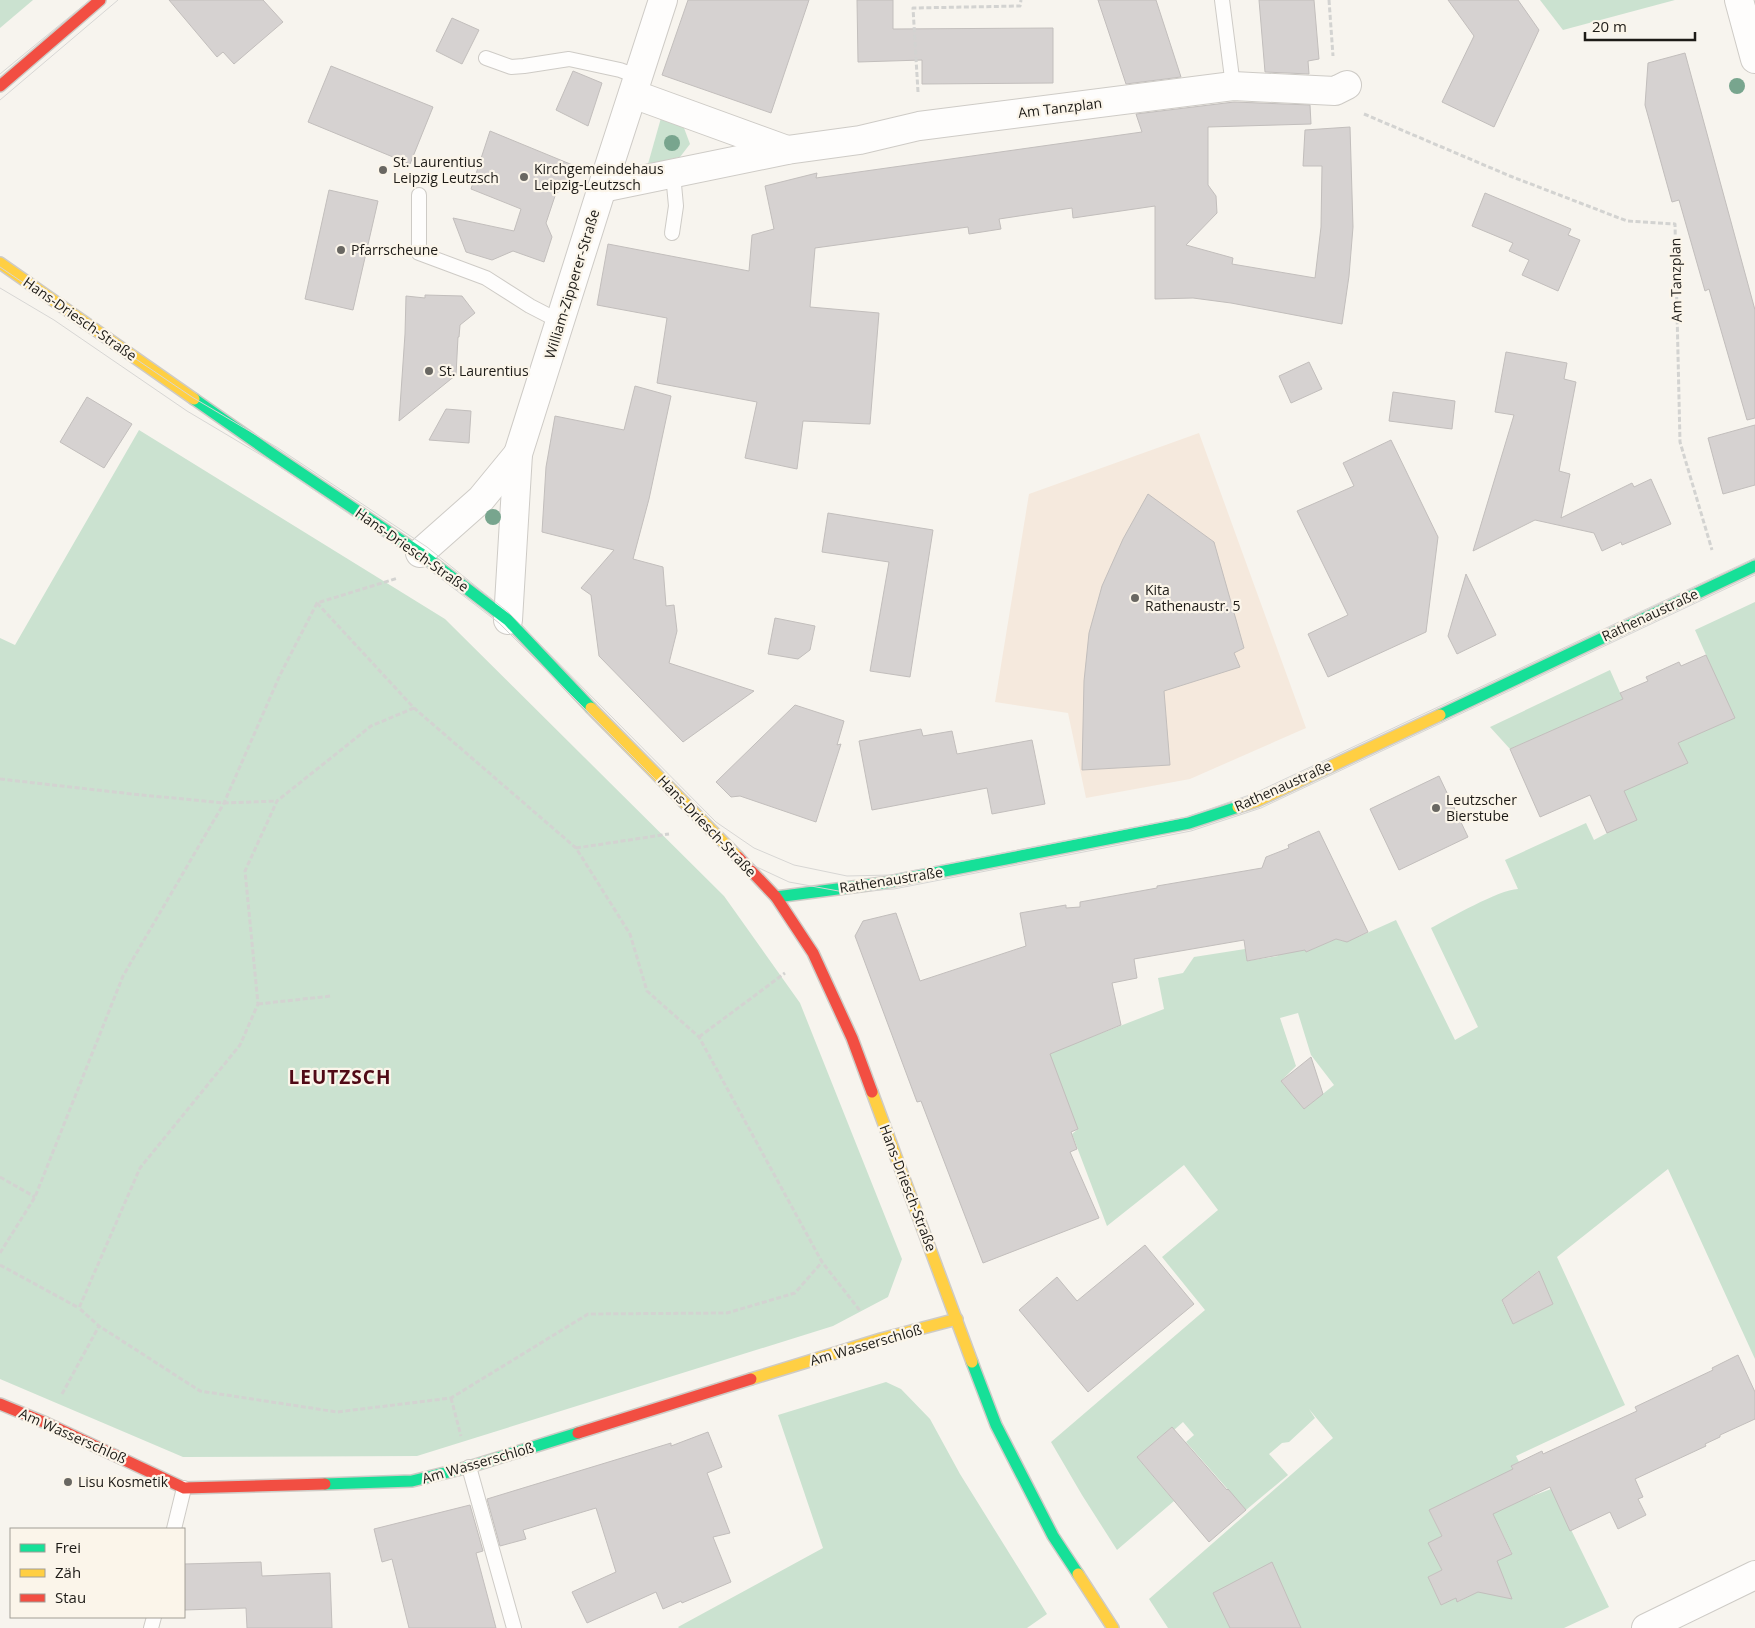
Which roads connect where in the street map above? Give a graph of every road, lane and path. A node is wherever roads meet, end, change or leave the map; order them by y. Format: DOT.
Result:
graph roads {
  1 [pos="100,0"];
  2 [pos="663,0"];
  3 [pos="1022,0"];
  4 [pos="1222,0"];
  5 [pos="1330,0"];
  6 [pos="1739,0"];
  7 [pos="486,58"];
  8 [pos="1755,59"];
  9 [pos="636,85"];
  10 [pos="0,86"];
  11 [pos="1233,86"];
  12 [pos="1341,88"];
  13 [pos="919,126"];
  14 [pos="787,150"];
  15 [pos="673,174"];
  16 [pos="602,188"];
  17 [pos="419,195"];
  18 [pos="672,233"];
  19 [pos="0,263"];
  20 [pos="561,322"];
  21 [pos="518,454"];
  22 [pos="420,553"];
  23 [pos="1755,566"];
  24 [pos="1721,582"];
  25 [pos="317,603"];
  26 [pos="508,620"];
  27 [pos="414,708"];
  28 [pos="0,779"];
  29 [pos="277,801"];
  30 [pos="224,802"];
  31 [pos="710,827"];
  32 [pos="576,848"];
  33 [pos="776,897"];
  34 [pos="813,953"];
  35 [pos="331,996"];
  36 [pos="258,1004"];
  37 [pos="699,1036"];
  38 [pos="0,1177"];
  39 [pos="35,1197"];
  40 [pos="0,1253"];
  41 [pos="822,1262"];
  42 [pos="0,1265"];
  43 [pos="80,1308"];
  44 [pos="956,1319"];
  45 [pos="99,1326"];
  46 [pos="881,1339"];
  47 [pos="0,1404"];
  48 [pos="46,1423"];
  49 [pos="469,1467"];
  50 [pos="184,1488"];
  51 [pos="174,1528"];
  52 [pos="1755,1576"];
  53 [pos="514,1628"];
  54 [pos="1113,1628"];
  55 [pos="1646,1628"];
  1 -- 10 [label="street"];
  2 -- 9 [label="street, William-Zipperer-Straße"];
  3 -- 13 [label="path"];
  4 -- 11 [label="lane"];
  5 -- 12 [label="path"];
  6 -- 8 [label="street"];
  7 -- 9 [label="lane"];
  9 -- 14 [label="street, Am Tanzplan"];
  9 -- 16 [label="street, William-Zipperer-Straße"];
  11 -- 12 [label="street, Am Tanzplan"];
  11 -- 13 [label="street, Am Tanzplan"];
  12 -- 24 [label="path, Am Tanzplan"];
  13 -- 14 [label="street, Am Tanzplan"];
  14 -- 15 [label="street, Am Tanzplan"];
  15 -- 16 [label="street, Am Tanzplan"];
  15 -- 18 [label="lane"];
  16 -- 20 [label="street, William-Zipperer-Straße"];
  17 -- 20 [label="lane"];
  19 -- 22 [label="street, Hans-Driesch-Straße"];
  20 -- 21 [label="street, William-Zipperer-Straße"];
  21 -- 22 [label="street, William-Zipperer-Straße"];
  21 -- 26 [label="street, William-Zipperer-Straße"];
  22 -- 25 [label="path"];
  22 -- 26 [label="street, Hans-Driesch-Straße"];
  23 -- 24 [label="street, Rathenaustraße"];
  24 -- 33 [label="street, Rathenaustraße"];
  25 -- 27 [label="path"];
  25 -- 30 [label="path"];
  26 -- 31 [label="street, Hans-Driesch-Straße"];
  27 -- 29 [label="path"];
  27 -- 32 [label="path"];
  28 -- 30 [label="path"];
  29 -- 30 [label="path"];
  29 -- 36 [label="path"];
  30 -- 39 [label="path"];
  31 -- 32 [label="path"];
  31 -- 33 [label="street, Hans-Driesch-Straße"];
  32 -- 37 [label="path"];
  33 -- 34 [label="street, Hans-Driesch-Straße"];
  34 -- 37 [label="path"];
  34 -- 44 [label="street, Hans-Driesch-Straße"];
  35 -- 36 [label="path"];
  36 -- 43 [label="path"];
  37 -- 41 [label="path"];
  38 -- 39 [label="path"];
  39 -- 40 [label="path"];
  41 -- 45 [label="path"];
  41 -- 46 [label="path"];
  42 -- 43 [label="path"];
  43 -- 45 [label="path"];
  44 -- 46 [label="street, Am Wasserschloß"];
  44 -- 54 [label="street, Hans-Driesch-Straße"];
  45 -- 48 [label="path"];
  46 -- 49 [label="street, Am Wasserschloß"];
  47 -- 48 [label="street, Am Wasserschloß"];
  48 -- 50 [label="street, Am Wasserschloß"];
  49 -- 50 [label="street, Am Wasserschloß"];
  49 -- 53 [label="lane"];
  50 -- 51 [label="lane"];
  52 -- 55 [label="street"];
}
